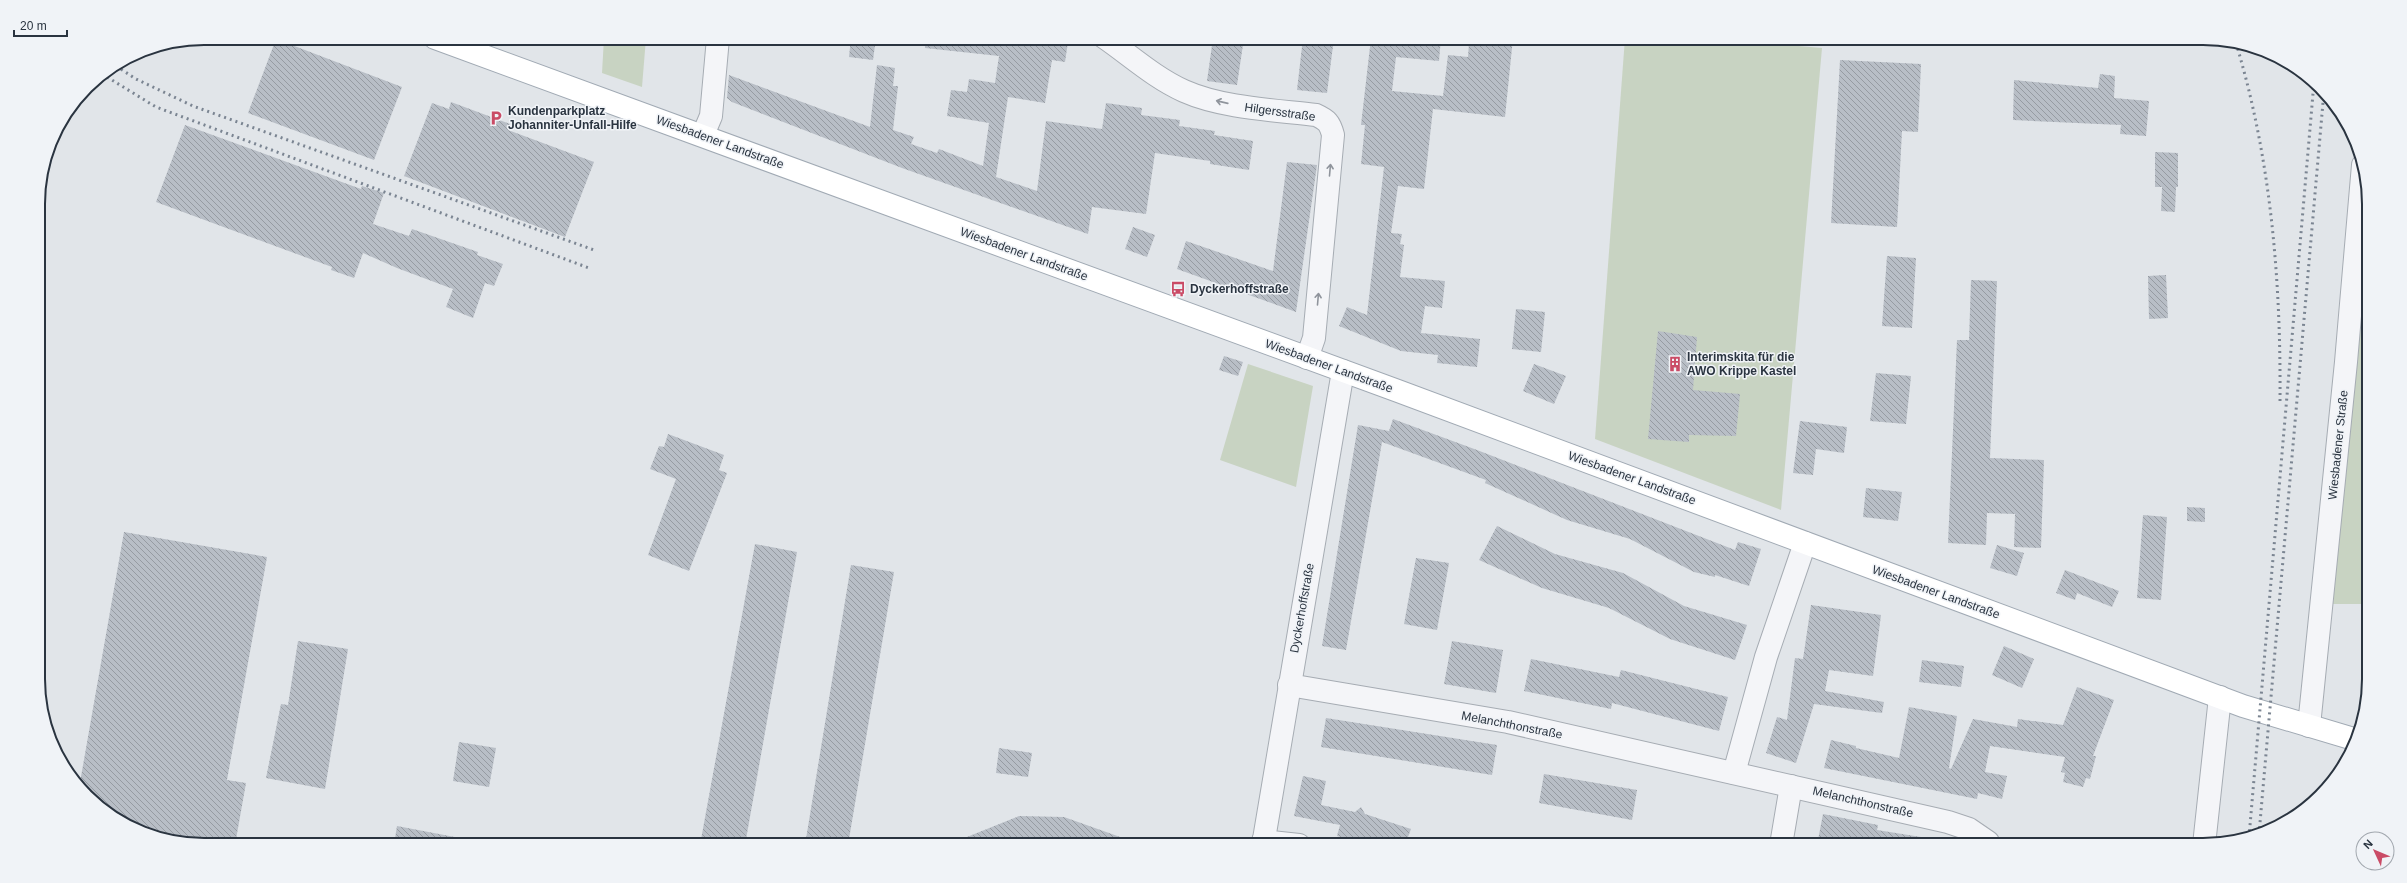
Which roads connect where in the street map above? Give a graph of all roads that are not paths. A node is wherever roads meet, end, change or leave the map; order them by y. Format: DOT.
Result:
graph roads {
  1 [pos="454,45"];
  2 [pos="717,45"];
  3 [pos="1115,45"];
  4 [pos="703,135"];
  5 [pos="2361,185"];
  6 [pos="1306,358"];
  7 [pos="1343,371"];
  8 [pos="1805,543"];
  9 [pos="1289,685"];
  10 [pos="2220,698"];
  11 [pos="2310,726"];
  12 [pos="2351,738"];
  13 [pos="1734,772"];
  14 [pos="1791,786"];
  15 [pos="1264,838"];
  16 [pos="1782,838"];
  17 [pos="1982,838"];
  18 [pos="2205,838"];
  1 -- 4 [label="main road, Wiesbadener Landstraße"];
  2 -- 4 [label="street"];
  6 -- 3 [label="street, Hilgersstraße, one-way"];
  4 -- 6 [label="main road, Wiesbadener Landstraße"];
  5 -- 11 [label="street, Wiesbadener Straße"];
  6 -- 7 [label="main road, Wiesbadener Landstraße"];
  7 -- 8 [label="main road, Wiesbadener Landstraße"];
  7 -- 9 [label="street, Dyckerhoffstraße"];
  8 -- 10 [label="main road, Wiesbadener Landstraße"];
  8 -- 13 [label="street"];
  9 -- 13 [label="street, Melanchthonstraße"];
  9 -- 15 [label="street, Dyckerhoffstraße"];
  10 -- 11 [label="main road, Wiesbadener Landstraße"];
  10 -- 18 [label="street"];
  11 -- 12 [label="main road"];
  13 -- 14 [label="street, Melanchthonstraße"];
  14 -- 16 [label="street"];
  14 -- 17 [label="street, Melanchthonstraße"];
}
